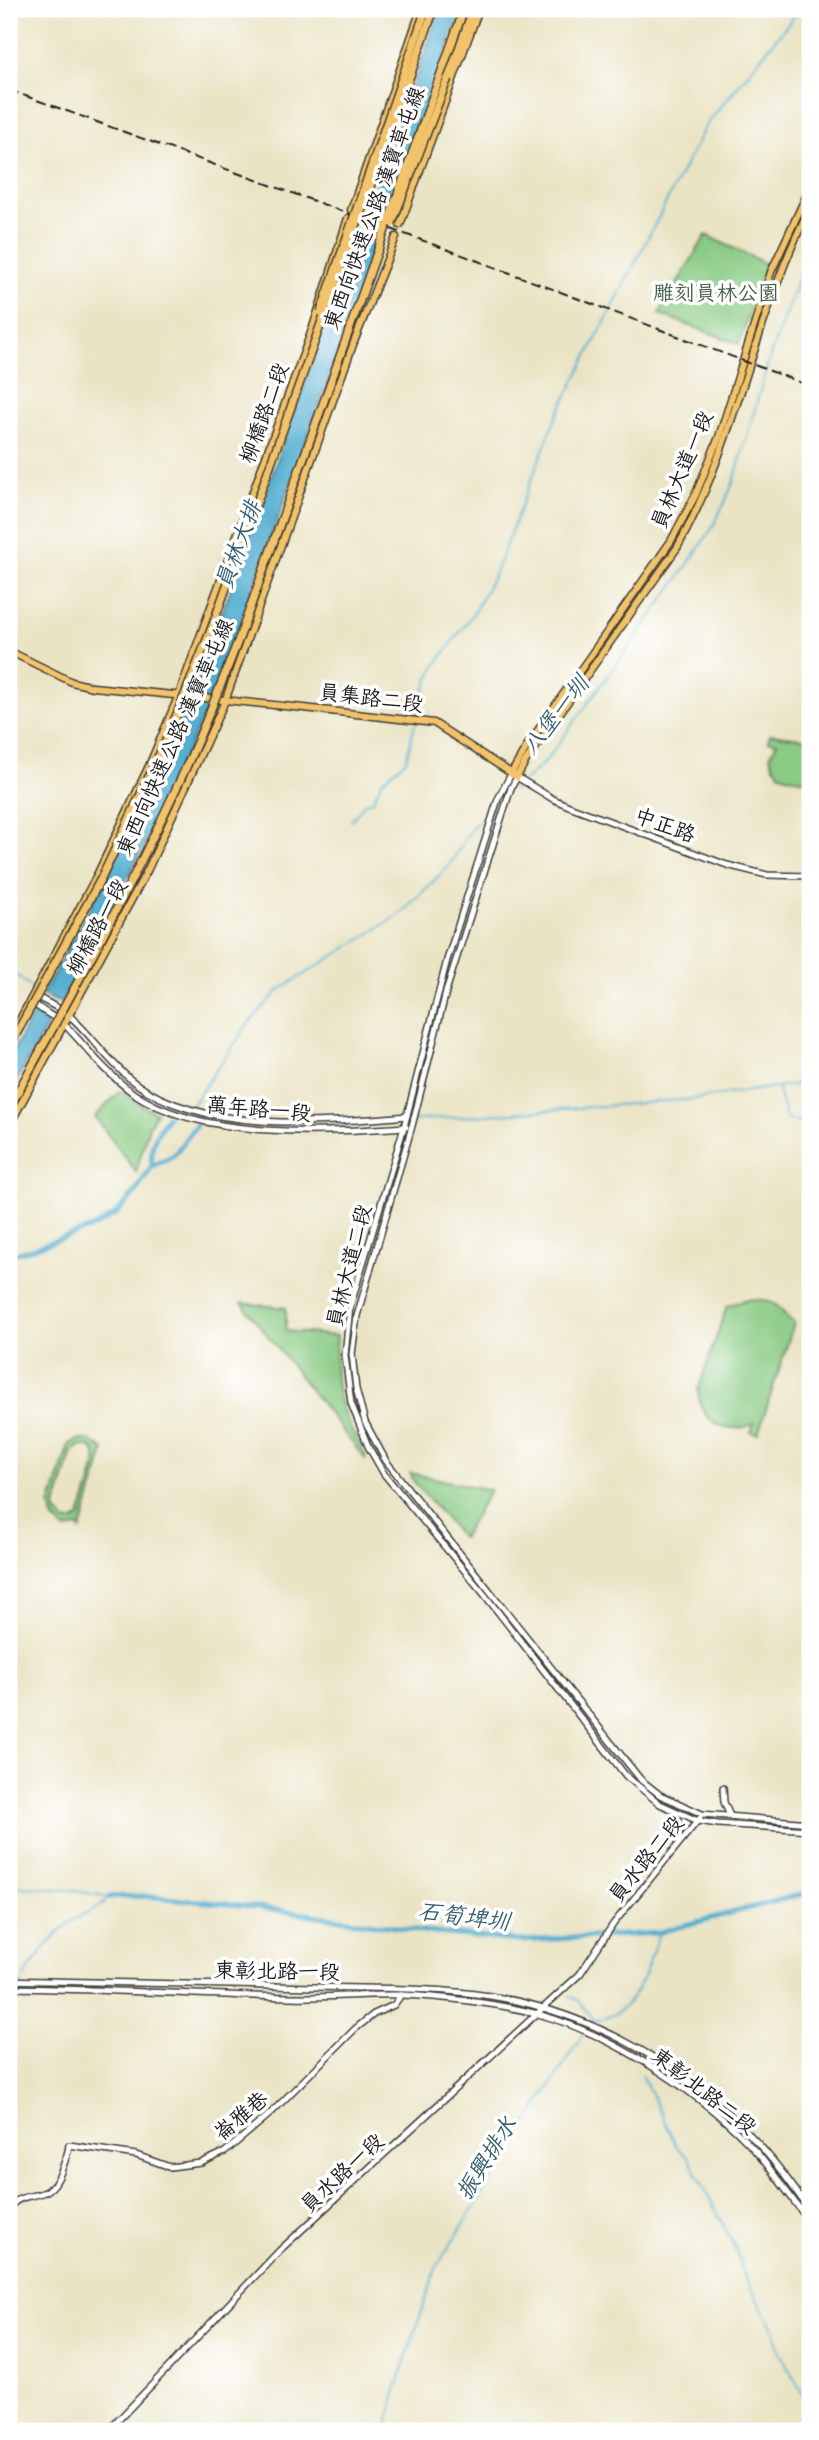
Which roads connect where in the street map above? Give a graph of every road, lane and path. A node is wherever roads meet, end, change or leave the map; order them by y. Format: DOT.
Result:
graph roads {
  1 [pos="424,9"];
  2 [pos="433,9"];
  3 [pos="464,9"];
  4 [pos="473,9"];
  5 [pos="479,9"];
  6 [pos="810,188"];
  7 [pos="810,208"];
  8 [pos="400,225"];
  9 [pos="396,237"];
  10 [pos="354,314"];
  11 [pos="321,325"];
  12 [pos="9,651"];
  13 [pos="178,697"];
  14 [pos="225,701"];
  15 [pos="514,775"];
  16 [pos="810,876"];
  17 [pos="468,891"];
  18 [pos="475,894"];
  19 [pos="30,998"];
  20 [pos="70,1016"];
  21 [pos="65,1025"];
  22 [pos="9,1040"];
  23 [pos="9,1047"];
  24 [pos="9,1108"];
  25 [pos="415,1115"];
  26 [pos="406,1116"];
  27 [pos="9,1126"];
  28 [pos="412,1126"];
  29 [pos="404,1127"];
  30 [pos="723,1788"];
  31 [pos="674,1811"];
  32 [pos="702,1815"];
  33 [pos="730,1816"];
  34 [pos="698,1821"];
  35 [pos="810,1823"];
  36 [pos="810,1830"];
  37 [pos="680,1841"];
  38 [pos="601,1943"];
  39 [pos="9,1980"];
  40 [pos="9,1988"];
  41 [pos="402,1992"];
  42 [pos="544,2008"];
  43 [pos="537,2014"];
  44 [pos="9,2208"];
  45 [pos="810,2211"];
  46 [pos="810,2223"];
  47 [pos="108,2431"];
  1 -- 11 [label="highway, bridge"];
  1 -- 13 [label="main road, 柳橋路二段"];
  2 -- 11 [label="highway, 東西向快速公路 漢寶草屯線, bridge"];
  3 -- 10 [label="highway, 東西向快速公路 漢寶草屯線, bridge"];
  4 -- 10 [label="highway, bridge"];
  5 -- 8 [label="main road"];
  6 -- 15 [label="main road, 員林大道一段"];
  7 -- 15 [label="main road, 員林大道一段"];
  9 -- 14 [label="main road"];
  10 -- 24 [label="highway, 東西向快速公路 漢寶草屯線, bridge"];
  11 -- 23 [label="highway, 東西向快速公路 漢寶草屯線, bridge"];
  12 -- 13 [label="main road"];
  13 -- 14 [label="main road, 員集路二段"];
  13 -- 19 [label="main road, 柳橋路一段"];
  14 -- 15 [label="main road, 員集路二段"];
  14 -- 20 [label="main road, 柳橋路一段"];
  15 -- 16 [label="street, 中正路"];
  15 -- 17 [label="street, 員林大道二段"];
  15 -- 18 [label="street, 員林大道二段"];
  17 -- 18 [label="street"];
  17 -- 26 [label="street, 員林大道二段"];
  18 -- 25 [label="street, 員林大道二段"];
  19 -- 20 [label="street, 萬年路一段"];
  19 -- 21 [label="street, 萬年路一段"];
  19 -- 22 [label="main road, 柳橋路一段"];
  20 -- 21 [label="main road, 柳橋路一段"];
  20 -- 26 [label="street, 萬年路一段"];
  21 -- 27 [label="main road, 柳橋路一段"];
  21 -- 29 [label="street, 萬年路一段"];
  25 -- 26 [label="street, 萬年路一段"];
  25 -- 28 [label="street, 員林大道二段"];
  26 -- 29 [label="street, 員林大道二段"];
  28 -- 29 [label="street, 萬年路一段"];
  28 -- 32 [label="street, 員林大道二段"];
  29 -- 31 [label="street, 員林大道二段"];
  30 -- 33 [label="street"];
  31 -- 34 [label="street, 員林大道二段"];
  31 -- 37 [label="street"];
  32 -- 33 [label="street"];
  32 -- 34 [label="street, 員水路二段"];
  33 -- 35 [label="street"];
  34 -- 36 [label="street, 員林大道二段"];
  34 -- 37 [label="street, 員水路二段"];
  37 -- 38 [label="street, 員水路二段"];
  38 -- 42 [label="street, 員水路一段"];
  39 -- 41 [label="street, 東彰北路一段"];
  40 -- 41 [label="street, 東彰北路一段"];
  41 -- 42 [label="street, 東彰北路一段"];
  41 -- 43 [label="street, 東彰北路一段"];
  41 -- 44 [label="street, 崙雅巷"];
  42 -- 43 [label="street, 員水路一段"];
  42 -- 45 [label="street, 東彰北路二段"];
  43 -- 46 [label="street, 東彰北路二段"];
  43 -- 47 [label="street, 員水路一段"];
}
